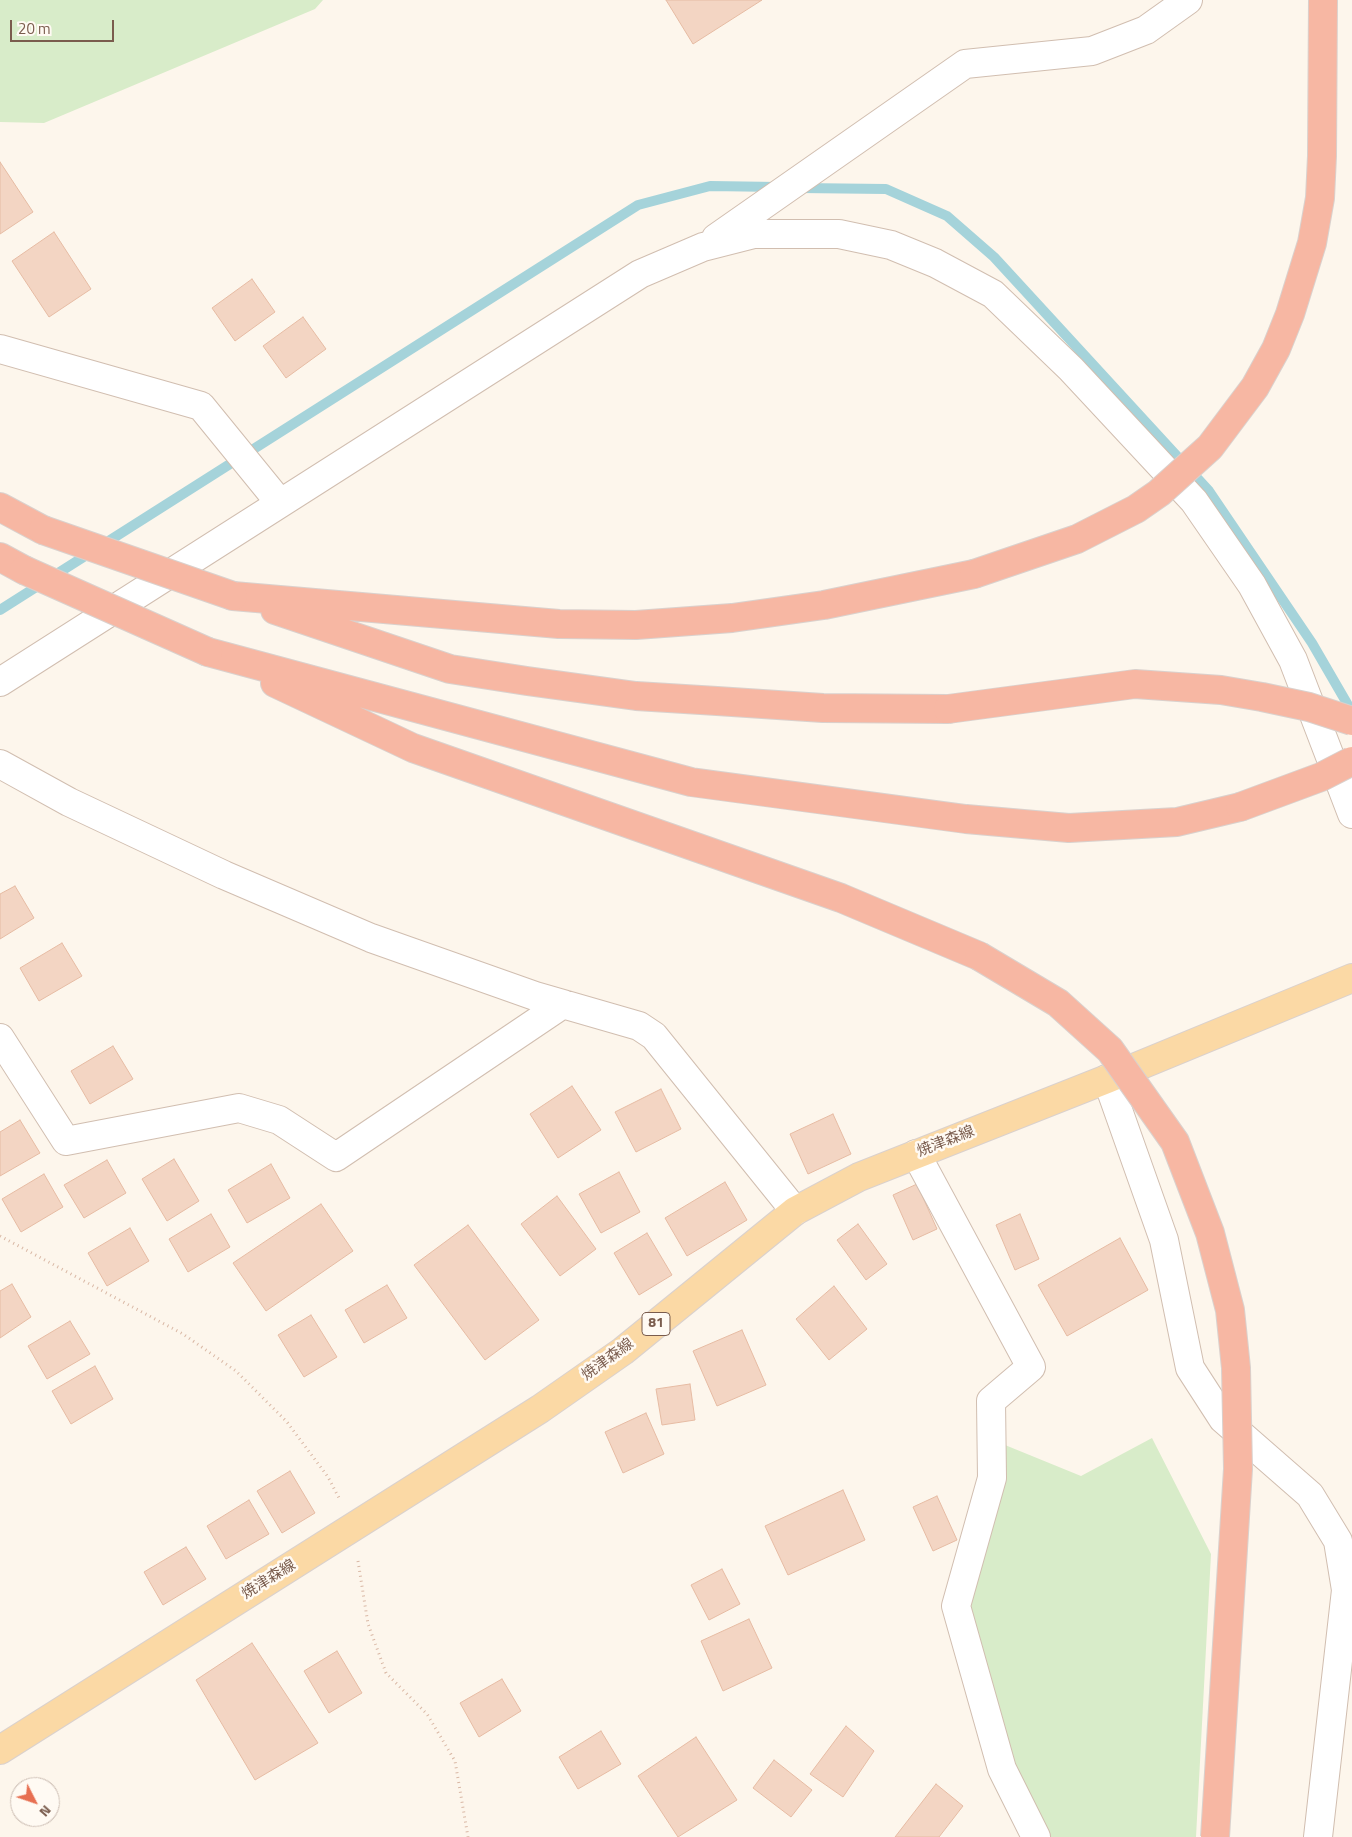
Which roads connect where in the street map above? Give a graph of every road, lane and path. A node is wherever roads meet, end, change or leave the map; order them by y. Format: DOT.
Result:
graph roads {
  1 [pos="1188,0"];
  2 [pos="1323,0"];
  3 [pos="703,247"];
  4 [pos="0,349"];
  5 [pos="280,503"];
  6 [pos="0,507"];
  7 [pos="0,557"];
  8 [pos="233,596"];
  9 [pos="208,652"];
  10 [pos="0,682"];
  11 [pos="1352,721"];
  12 [pos="1352,761"];
  13 [pos="0,764"];
  14 [pos="1352,814"];
  15 [pos="1352,978"];
  16 [pos="563,1004"];
  17 [pos="0,1038"];
  18 [pos="1107,1079"];
  19 [pos="916,1154"];
  20 [pos="795,1211"];
  21 [pos="0,1236"];
  22 [pos="353,1527"];
  23 [pos="0,1750"];
  24 [pos="468,1837"];
  25 [pos="1036,1837"];
  26 [pos="1214,1837"];
  27 [pos="1318,1837"];
  1 -- 3 [label="street"];
  2 -- 8 [label="highway, bridge"];
  3 -- 5 [label="street"];
  3 -- 14 [label="street"];
  4 -- 5 [label="street"];
  5 -- 10 [label="street"];
  6 -- 8 [label="highway, bridge"];
  7 -- 9 [label="highway, bridge"];
  8 -- 11 [label="highway, bridge"];
  9 -- 12 [label="highway, bridge"];
  9 -- 26 [label="highway, bridge"];
  13 -- 16 [label="street"];
  15 -- 18 [label="main road, 焼津森線 / 81"];
  16 -- 17 [label="street"];
  16 -- 20 [label="street"];
  18 -- 19 [label="main road, 焼津森線 / 81"];
  18 -- 27 [label="street"];
  19 -- 20 [label="main road, 焼津森線 / 81"];
  19 -- 25 [label="street"];
  20 -- 22 [label="main road, 焼津森線 / 81"];
  21 -- 22 [label="path"];
  22 -- 23 [label="main road, 焼津森線 / 81"];
  22 -- 24 [label="path"];
}
